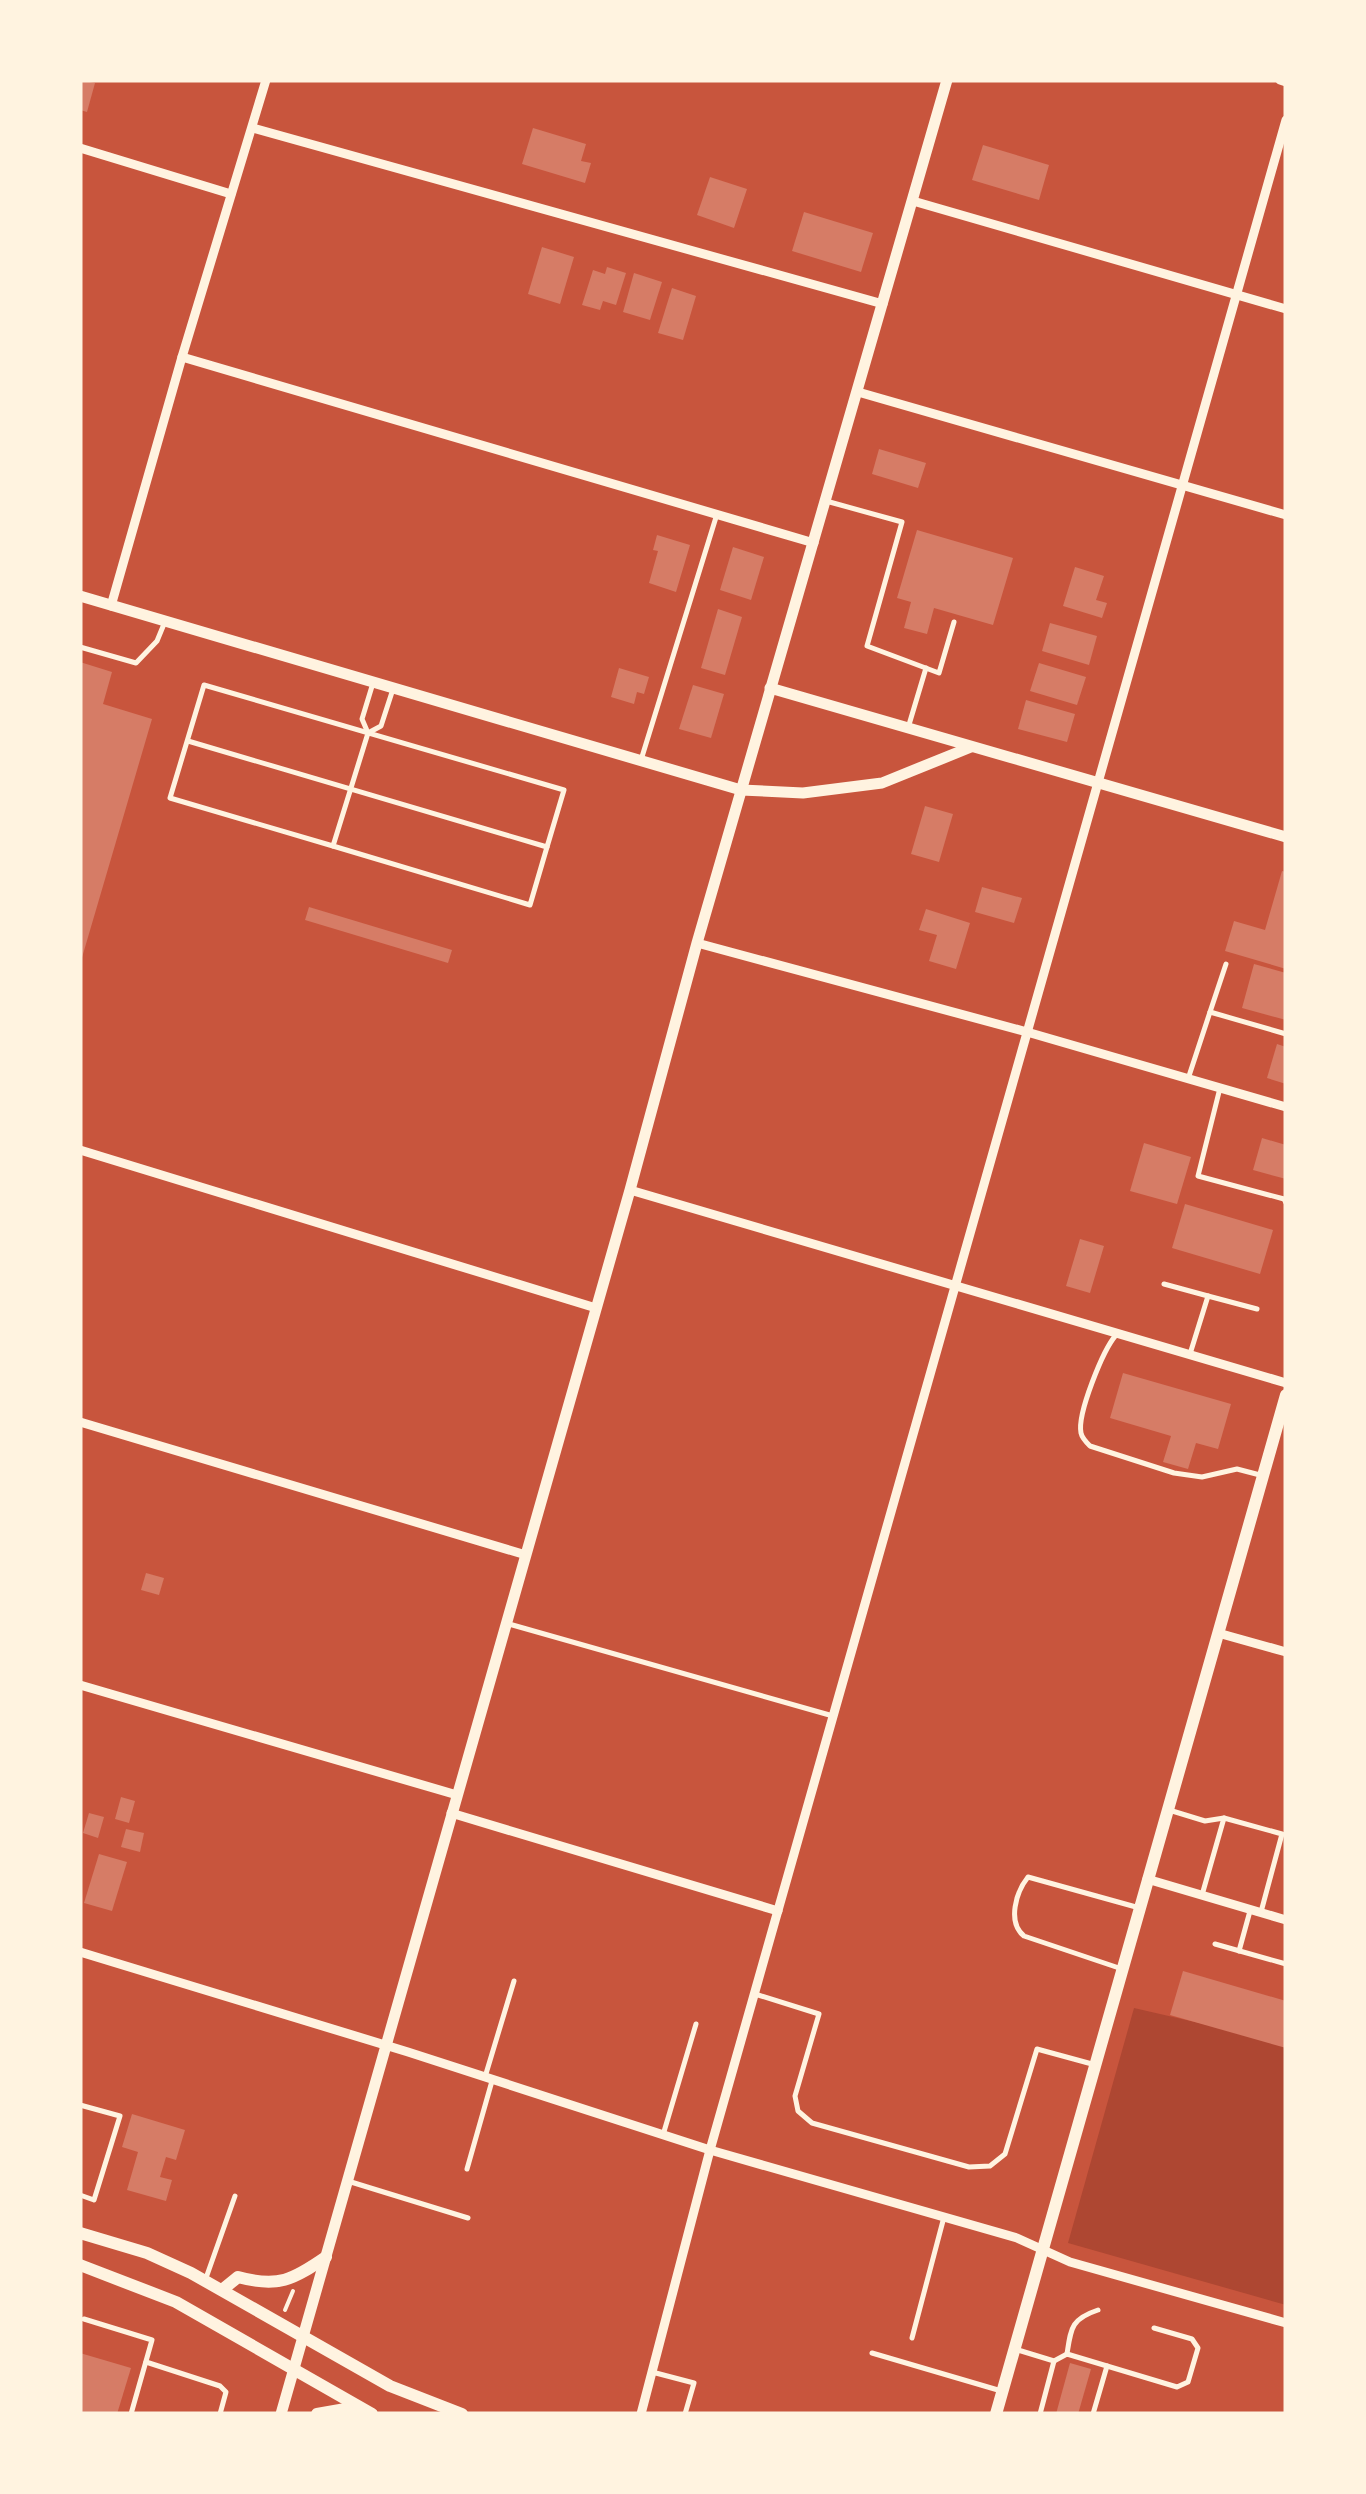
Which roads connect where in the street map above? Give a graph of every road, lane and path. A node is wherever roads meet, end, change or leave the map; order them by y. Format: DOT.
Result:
graph roads {
  1 [pos="266,80"];
  2 [pos="947,80"];
  3 [pos="1286,120"];
  4 [pos="253,128"];
  5 [pos="80,148"];
  6 [pos="232,194"];
  7 [pos="913,201"];
  8 [pos="1236,296"];
  9 [pos="883,304"];
  10 [pos="1286,309"];
  11 [pos="182,357"];
  12 [pos="858,392"];
  13 [pos="1182,484"];
  14 [pos="826,501"];
  15 [pos="717,514"];
  16 [pos="1286,515"];
  17 [pos="814,543"];
  18 [pos="80,596"];
  19 [pos="111,606"];
  20 [pos="165,622"];
  21 [pos="954,622"];
  22 [pos="80,647"];
  23 [pos="926,668"];
  24 [pos="373,682"];
  25 [pos="770,688"];
  26 [pos="394,689"];
  27 [pos="908,729"];
  28 [pos="368,733"];
  29 [pos="188,741"];
  30 [pos="971,747"];
  31 [pos="641,761"];
  32 [pos="1097,785"];
  33 [pos="350,790"];
  34 [pos="742,790"];
  35 [pos="1286,837"];
  36 [pos="333,846"];
  37 [pos="547,847"];
  38 [pos="697,943"];
  39 [pos="1226,964"];
  40 [pos="1210,1012"];
  41 [pos="1027,1032"];
  42 [pos="1286,1034"];
  43 [pos="1188,1078"];
  44 [pos="1220,1088"];
  45 [pos="1286,1107"];
  46 [pos="80,1150"];
  47 [pos="630,1190"];
  48 [pos="1286,1203"];
  49 [pos="957,1284"];
  50 [pos="1164,1284"];
  51 [pos="1208,1296"];
  52 [pos="596,1308"];
  53 [pos="1257,1309"];
  54 [pos="1118,1332"];
  55 [pos="1190,1354"];
  56 [pos="1286,1382"];
  57 [pos="1286,1395"];
  58 [pos="80,1422"];
  59 [pos="1263,1476"];
  60 [pos="526,1555"];
  61 [pos="506,1623"];
  62 [pos="1218,1633"];
  63 [pos="1286,1652"];
  64 [pos="80,1684"];
  65 [pos="834,1716"];
  66 [pos="457,1795"];
  67 [pos="1167,1810"];
  68 [pos="451,1813"];
  69 [pos="1224,1818"];
  70 [pos="1147,1879"];
  71 [pos="1202,1895"];
  72 [pos="1139,1908"];
  73 [pos="778,1911"];
  74 [pos="1256,1911"];
  75 [pos="1286,1920"];
  76 [pos="1215,1944"];
  77 [pos="1239,1951"];
  78 [pos="80,1952"];
  79 [pos="1286,1964"];
  80 [pos="1122,1968"];
  81 [pos="514,1981"];
  82 [pos="754,1994"];
  83 [pos="696,2024"];
  84 [pos="386,2045"];
  85 [pos="1095,2065"];
  86 [pos="488,2078"];
  87 [pos="80,2105"];
  88 [pos="663,2134"];
  89 [pos="710,2150"];
  90 [pos="466,2169"];
  91 [pos="346,2181"];
  92 [pos="80,2196"];
  93 [pos="235,2196"];
  94 [pos="944,2217"];
  95 [pos="468,2218"];
  96 [pos="80,2233"];
  97 [pos="1043,2250"];
  98 [pos="326,2257"];
  99 [pos="80,2265"];
  100 [pos="206,2281"];
  101 [pos="294,2287"];
  102 [pos="222,2290"];
  103 [pos="1098,2310"];
  104 [pos="285,2312"];
  105 [pos="84,2320"];
  106 [pos="1286,2324"];
  107 [pos="1154,2328"];
  108 [pos="304,2336"];
  109 [pos="912,2338"];
  110 [pos="1014,2349"];
  111 [pos="872,2353"];
  112 [pos="1067,2354"];
  113 [pos="1054,2361"];
  114 [pos="146,2362"];
  115 [pos="1108,2366"];
  116 [pos="294,2371"];
  117 [pos="652,2372"];
  118 [pos="1003,2391"];
  119 [pos="357,2406"];
  120 [pos="131,2414"];
  121 [pos="220,2414"];
  122 [pos="281,2414"];
  123 [pos="317,2414"];
  124 [pos="372,2414"];
  125 [pos="462,2414"];
  126 [pos="640,2414"];
  127 [pos="685,2414"];
  128 [pos="996,2414"];
  129 [pos="1040,2414"];
  130 [pos="1093,2414"];
  1 -- 4 [label="street"];
  2 -- 7 [label="street"];
  3 -- 8 [label="street"];
  4 -- 6 [label="street"];
  4 -- 9 [label="street"];
  5 -- 6 [label="street"];
  6 -- 11 [label="street"];
  7 -- 8 [label="street"];
  7 -- 9 [label="street"];
  8 -- 10 [label="street"];
  8 -- 13 [label="street"];
  9 -- 12 [label="street"];
  11 -- 15 [label="street"];
  11 -- 19 [label="street"];
  12 -- 13 [label="street"];
  12 -- 14 [label="street"];
  13 -- 16 [label="street"];
  13 -- 32 [label="street"];
  14 -- 17 [label="street"];
  14 -- 23 [label="lane"];
  15 -- 17 [label="street"];
  15 -- 31 [label="lane"];
  17 -- 25 [label="street"];
  18 -- 19 [label="street"];
  19 -- 20 [label="street"];
  20 -- 22 [label="lane"];
  20 -- 24 [label="street"];
  21 -- 23 [label="lane"];
  23 -- 27 [label="lane"];
  24 -- 26 [label="street"];
  24 -- 28 [label="lane"];
  25 -- 27 [label="street"];
  25 -- 34 [label="street"];
  26 -- 28 [label="lane"];
  26 -- 31 [label="street"];
  27 -- 30 [label="street"];
  28 -- 29 [label="lane"];
  28 -- 33 [label="lane"];
  28 -- 37 [label="lane"];
  29 -- 33 [label="lane"];
  29 -- 36 [label="lane"];
  30 -- 32 [label="street"];
  30 -- 34 [label="street"];
  31 -- 34 [label="street"];
  32 -- 35 [label="street"];
  32 -- 41 [label="street"];
  33 -- 36 [label="lane"];
  33 -- 37 [label="lane"];
  34 -- 38 [label="street"];
  36 -- 37 [label="lane"];
  38 -- 41 [label="street"];
  38 -- 47 [label="street"];
  39 -- 40 [label="lane"];
  40 -- 42 [label="lane"];
  40 -- 43 [label="lane"];
  41 -- 43 [label="street"];
  41 -- 49 [label="street"];
  43 -- 44 [label="street"];
  44 -- 45 [label="street"];
  44 -- 48 [label="lane"];
  46 -- 52 [label="street"];
  47 -- 49 [label="street"];
  47 -- 52 [label="street"];
  49 -- 54 [label="street"];
  49 -- 65 [label="street"];
  50 -- 51 [label="lane"];
  51 -- 53 [label="lane"];
  51 -- 55 [label="lane"];
  52 -- 60 [label="street"];
  54 -- 55 [label="street"];
  54 -- 59 [label="lane"];
  55 -- 56 [label="street"];
  57 -- 59 [label="main road"];
  58 -- 60 [label="street"];
  59 -- 62 [label="main road"];
  60 -- 61 [label="street"];
  61 -- 65 [label="lane"];
  61 -- 66 [label="street"];
  62 -- 63 [label="street"];
  62 -- 67 [label="main road"];
  64 -- 66 [label="street"];
  65 -- 73 [label="street"];
  66 -- 68 [label="street"];
  67 -- 69 [label="lane"];
  67 -- 70 [label="main road"];
  68 -- 73 [label="street"];
  68 -- 84 [label="street"];
  69 -- 71 [label="lane"];
  69 -- 74 [label="lane"];
  70 -- 71 [label="street"];
  70 -- 72 [label="main road"];
  71 -- 74 [label="street"];
  72 -- 80 [label="main road"];
  72 -- 80 [label="lane"];
  73 -- 82 [label="street"];
  74 -- 75 [label="street"];
  74 -- 77 [label="lane"];
  76 -- 77 [label="lane"];
  77 -- 79 [label="lane"];
  78 -- 84 [label="street"];
  80 -- 85 [label="main road"];
  81 -- 86 [label="lane"];
  82 -- 85 [label="lane"];
  82 -- 89 [label="street"];
  83 -- 88 [label="lane"];
  84 -- 86 [label="street"];
  84 -- 91 [label="street"];
  85 -- 97 [label="main road"];
  86 -- 88 [label="street"];
  86 -- 90 [label="lane"];
  87 -- 92 [label="lane"];
  88 -- 89 [label="street"];
  89 -- 94 [label="street"];
  89 -- 117 [label="street"];
  91 -- 95 [label="lane"];
  91 -- 98 [label="street"];
  93 -- 100 [label="lane"];
  94 -- 97 [label="street"];
  94 -- 109 [label="lane"];
  96 -- 100 [label="main road"];
  97 -- 106 [label="street"];
  97 -- 110 [label="main road"];
  98 -- 102 [label="main road"];
  98 -- 108 [label="street"];
  99 -- 116 [label="main road"];
  100 -- 102 [label="main road"];
  101 -- 104 [label="path"];
  102 -- 108 [label="main road"];
  103 -- 112 [label="lane"];
  105 -- 114 [label="lane"];
  107 -- 115 [label="lane"];
  108 -- 116 [label="street"];
  108 -- 125 [label="main road"];
  110 -- 113 [label="lane"];
  110 -- 118 [label="main road"];
  111 -- 118 [label="lane"];
  112 -- 113 [label="lane"];
  112 -- 115 [label="lane"];
  113 -- 129 [label="lane"];
  114 -- 120 [label="lane"];
  114 -- 121 [label="lane"];
  115 -- 130 [label="lane"];
  116 -- 119 [label="main road"];
  116 -- 122 [label="street"];
  117 -- 126 [label="street"];
  117 -- 127 [label="lane"];
  118 -- 128 [label="main road"];
  119 -- 123 [label="main road"];
  119 -- 124 [label="main road"];
}
